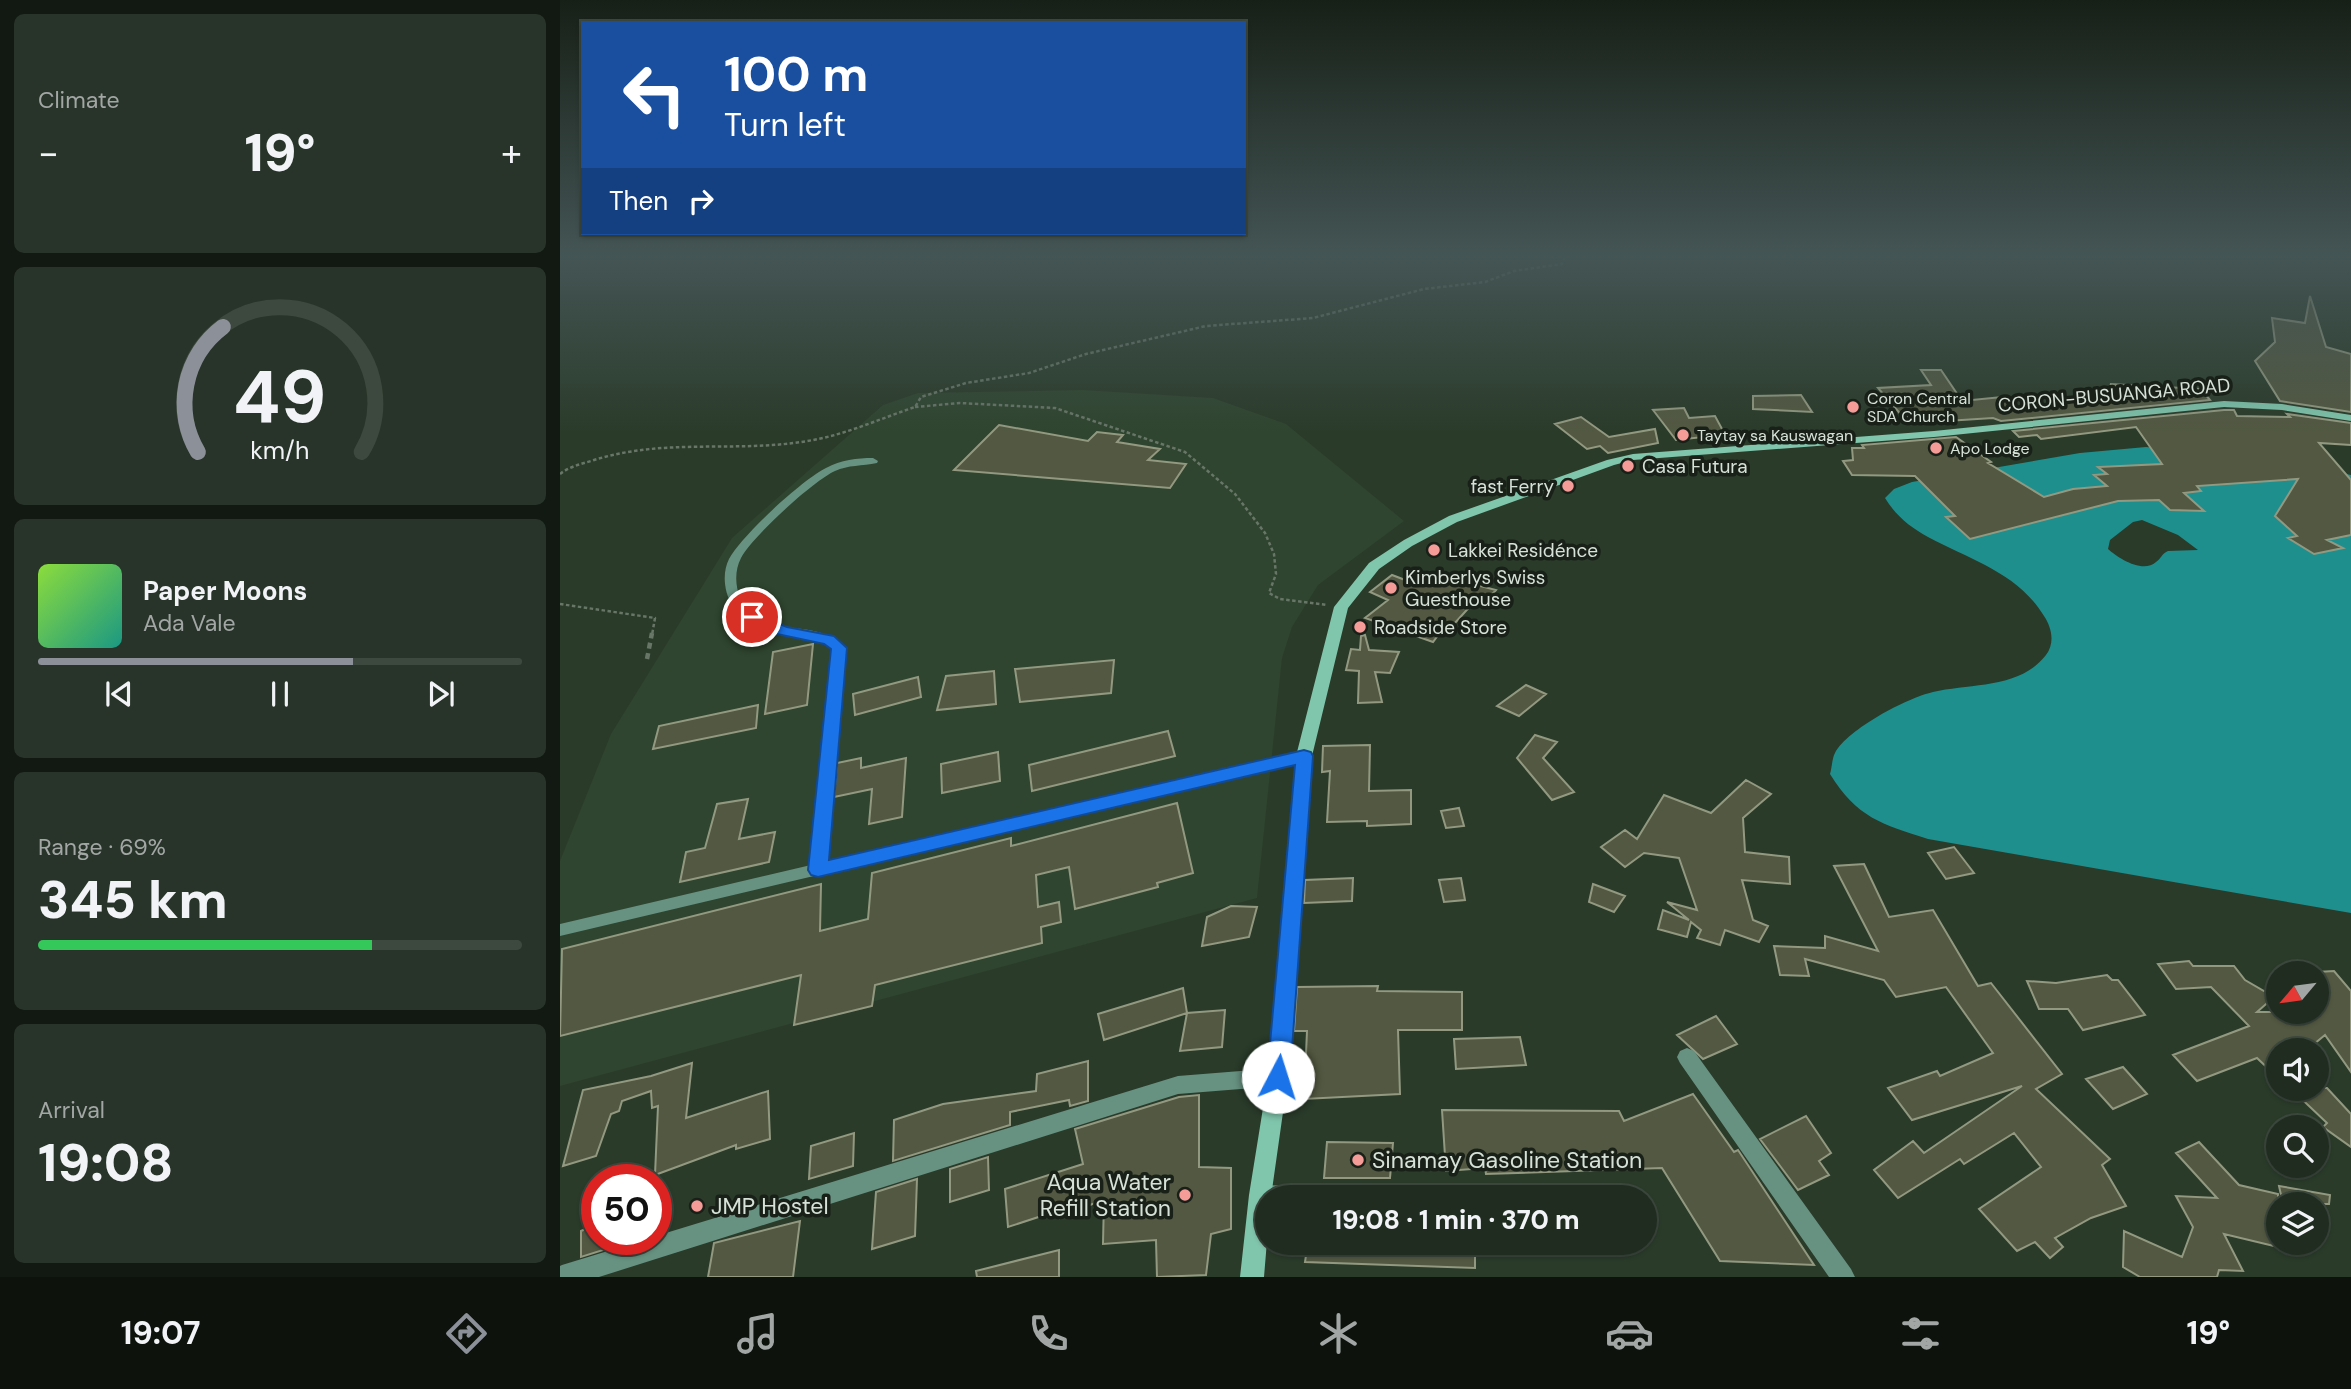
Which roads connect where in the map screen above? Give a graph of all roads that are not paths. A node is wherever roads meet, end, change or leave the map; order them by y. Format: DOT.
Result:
graph roads {
  1 [pos="2351,418"];
  2 [pos="873,461"];
  3 [pos="1304,756"];
  4 [pos="818,870"];
  5 [pos="560,930"];
  6 [pos="1687,1057"];
  7 [pos="1278,1077"];
  8 [pos="1262,1185"];
  9 [pos="1255,1246"];
  10 [pos="562,1277"];
  11 [pos="1252,1277"];
  12 [pos="1843,1277"];
  1 -- 3 [label="main road, CORON-BUSUANGA ROAD"];
  2 -- 4 [label="lane"];
  3 -- 4 [label="lane"];
  3 -- 7 [label="main road, CORON-BUSUANGA ROAD"];
  4 -- 5 [label="lane"];
  6 -- 12 [label="street"];
  7 -- 8 [label="main road, CORON-BUSUANGA ROAD"];
  7 -- 10 [label="street"];
  9 -- 11 [label="main road, CORON-BUSUANGA ROAD"];
}
